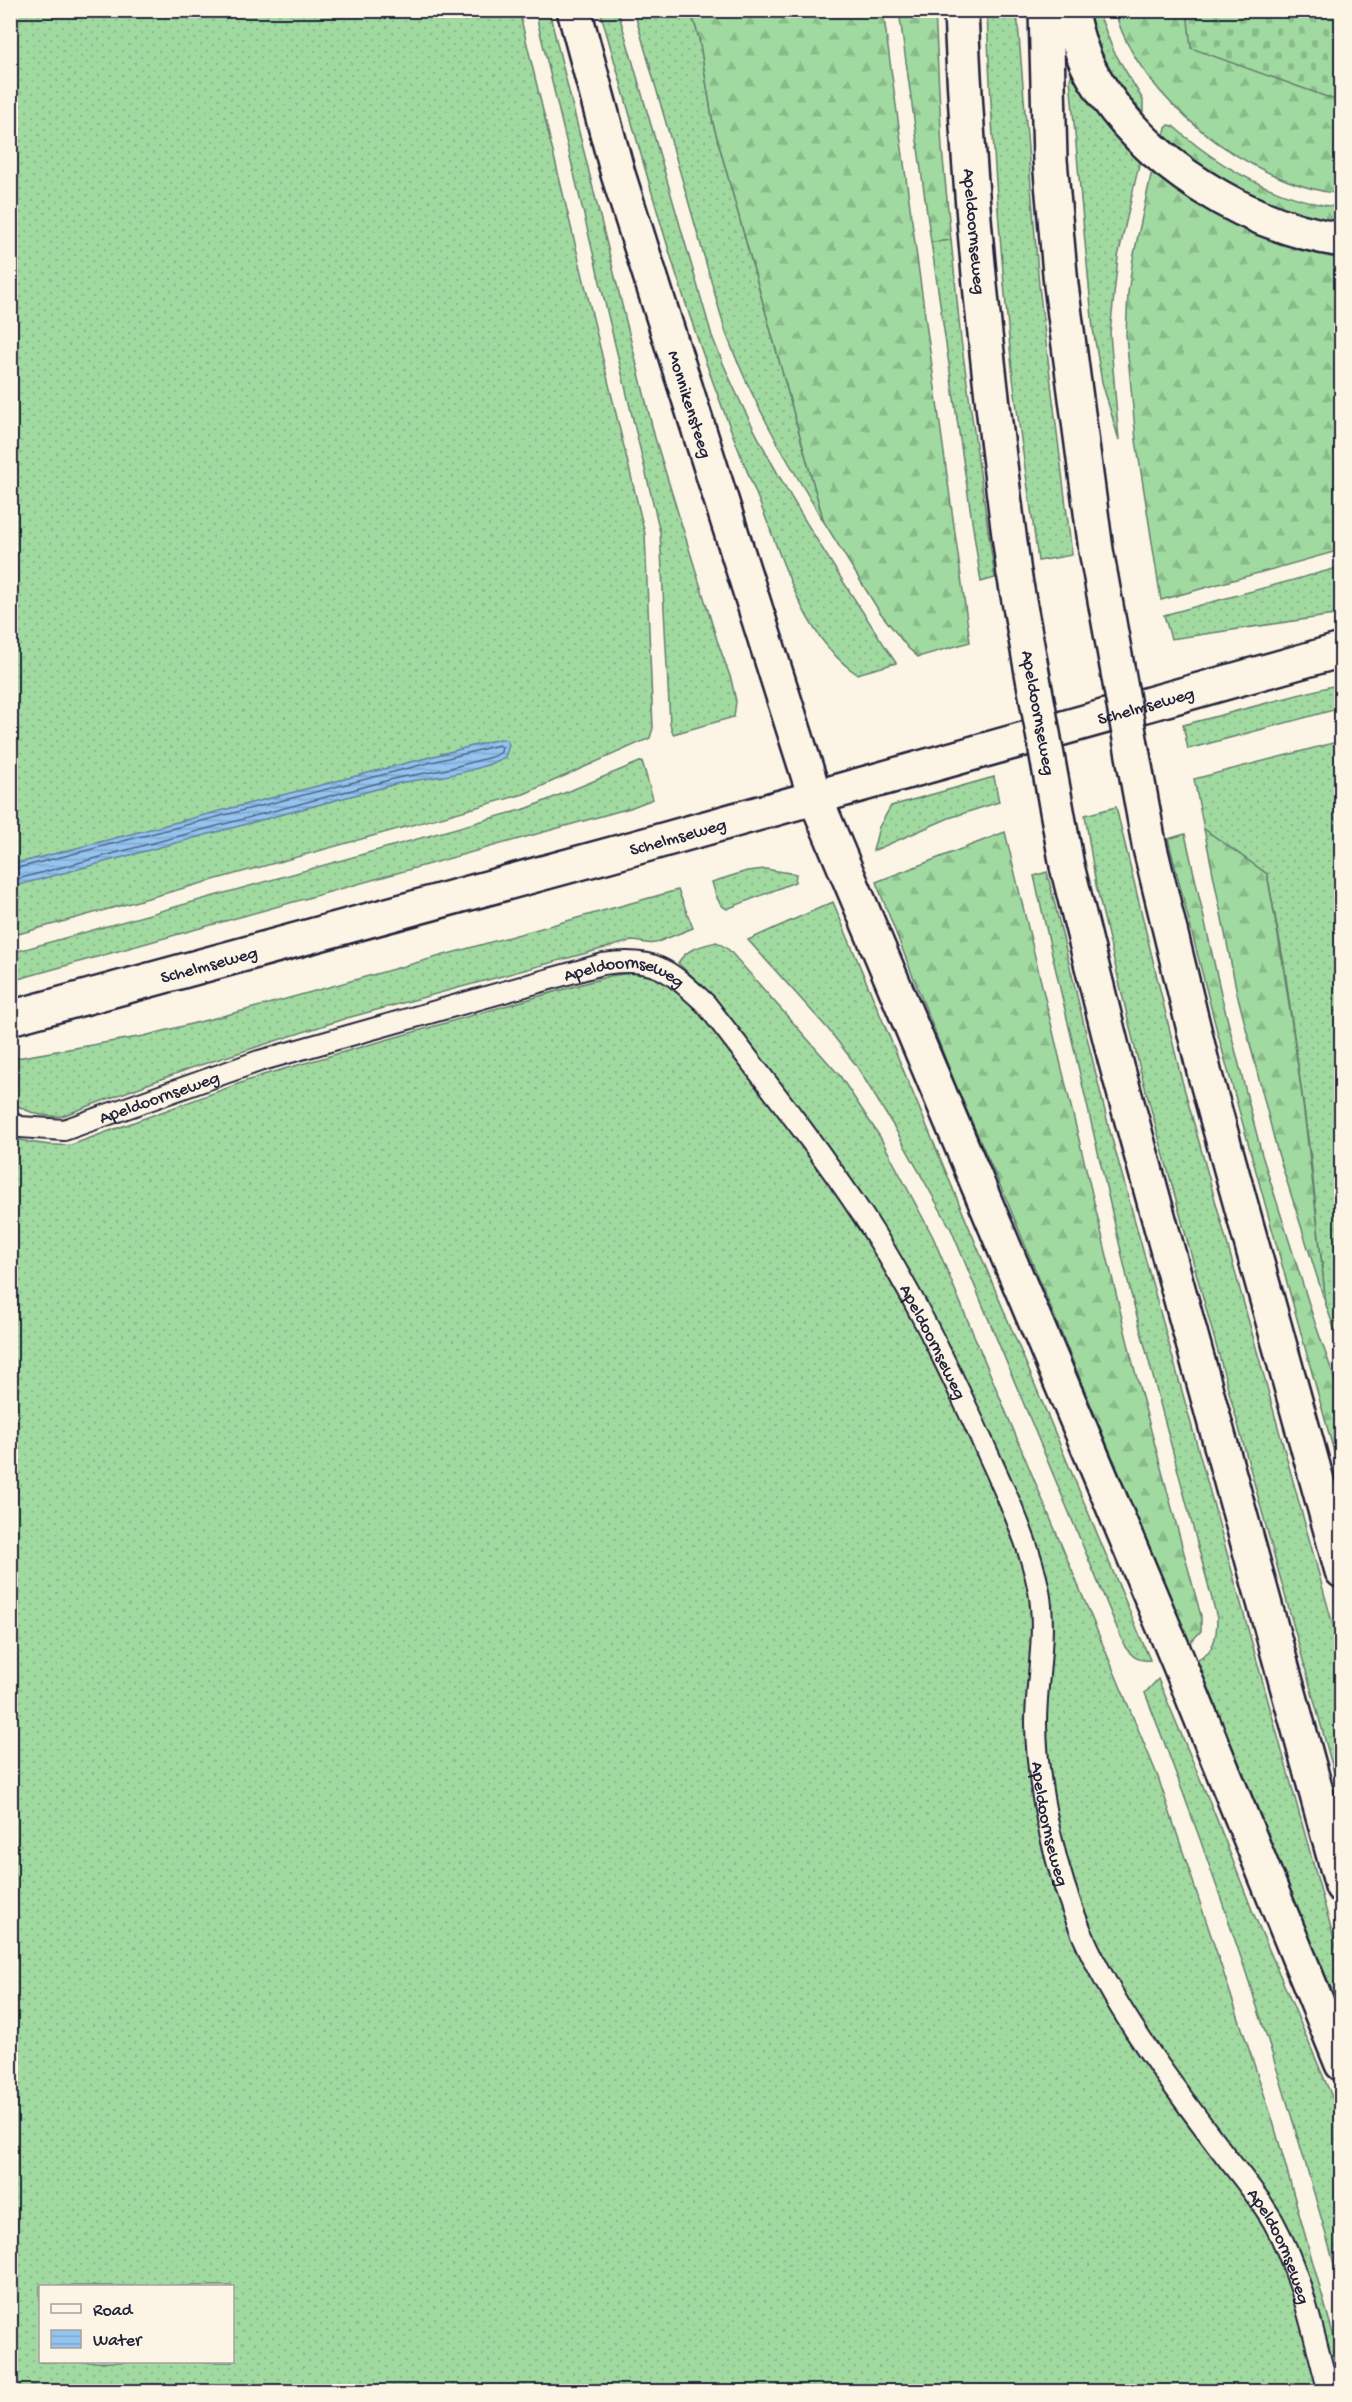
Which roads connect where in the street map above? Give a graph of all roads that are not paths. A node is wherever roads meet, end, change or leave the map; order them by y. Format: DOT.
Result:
graph roads {
  1 [pos="574,10"];
  2 [pos="961,10"];
  3 [pos="1046,10"];
  4 [pos="1070,10"];
  5 [pos="1341,240"];
  6 [pos="1341,650"];
  7 [pos="815,797"];
  8 [pos="10,1018"];
  9 [pos="10,1122"];
  10 [pos="1341,1571"];
  11 [pos="1341,1886"];
  12 [pos="1341,2064"];
  13 [pos="1329,2391"];
  1 -- 7 [label="main road, Monnikensteeg"];
  2 -- 11 [label="main road, Apeldoornseweg, bridge"];
  3 -- 10 [label="main road, bridge"];
  4 -- 5 [label="main road"];
  6 -- 7 [label="main road, Schelmseweg"];
  7 -- 8 [label="main road, Schelmseweg"];
  7 -- 12 [label="main road, Monnikensteeg"];
  9 -- 13 [label="lane, Apeldoornseweg"];
}
